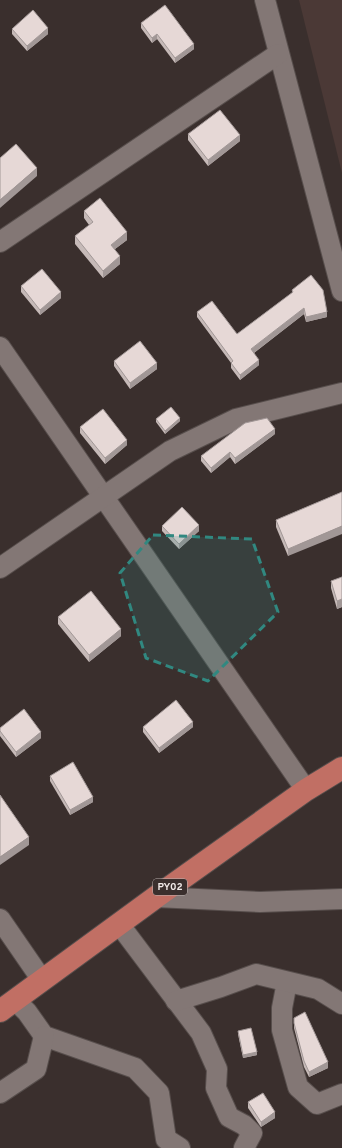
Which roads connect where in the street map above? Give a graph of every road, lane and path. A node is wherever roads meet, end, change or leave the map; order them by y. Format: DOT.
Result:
graph roads {
  1 [pos="265,0"];
  2 [pos="278,54"];
  3 [pos="0,242"];
  4 [pos="342,291"];
  5 [pos="0,347"];
  6 [pos="342,393"];
  7 [pos="104,496"];
  8 [pos="0,568"];
  9 [pos="342,768"];
  10 [pos="306,790"];
  11 [pos="156,897"];
  12 [pos="342,899"];
  13 [pos="0,919"];
  14 [pos="119,924"];
  15 [pos="42,980"];
  16 [pos="287,982"];
  17 [pos="176,1001"];
  18 [pos="342,1004"];
  19 [pos="8,1005"];
  20 [pos="44,1036"];
  21 [pos="0,1093"];
  22 [pos="342,1094"];
  23 [pos="180,1148"];
  24 [pos="244,1148"];
  1 -- 2 [label="street"];
  2 -- 3 [label="street"];
  2 -- 4 [label="street"];
  5 -- 7 [label="street"];
  6 -- 7 [label="street"];
  7 -- 8 [label="street"];
  7 -- 10 [label="street"];
  9 -- 10 [label="main road, PY02"];
  10 -- 11 [label="main road, PY02"];
  11 -- 12 [label="street"];
  11 -- 14 [label="main road, PY02"];
  13 -- 15 [label="street"];
  14 -- 15 [label="main road, PY02"];
  14 -- 17 [label="street"];
  15 -- 19 [label="main road, PY02"];
  16 -- 17 [label="street"];
  16 -- 18 [label="street"];
  16 -- 22 [label="street"];
  17 -- 24 [label="street"];
  19 -- 20 [label="street"];
  20 -- 21 [label="street"];
  20 -- 23 [label="street"];
}
